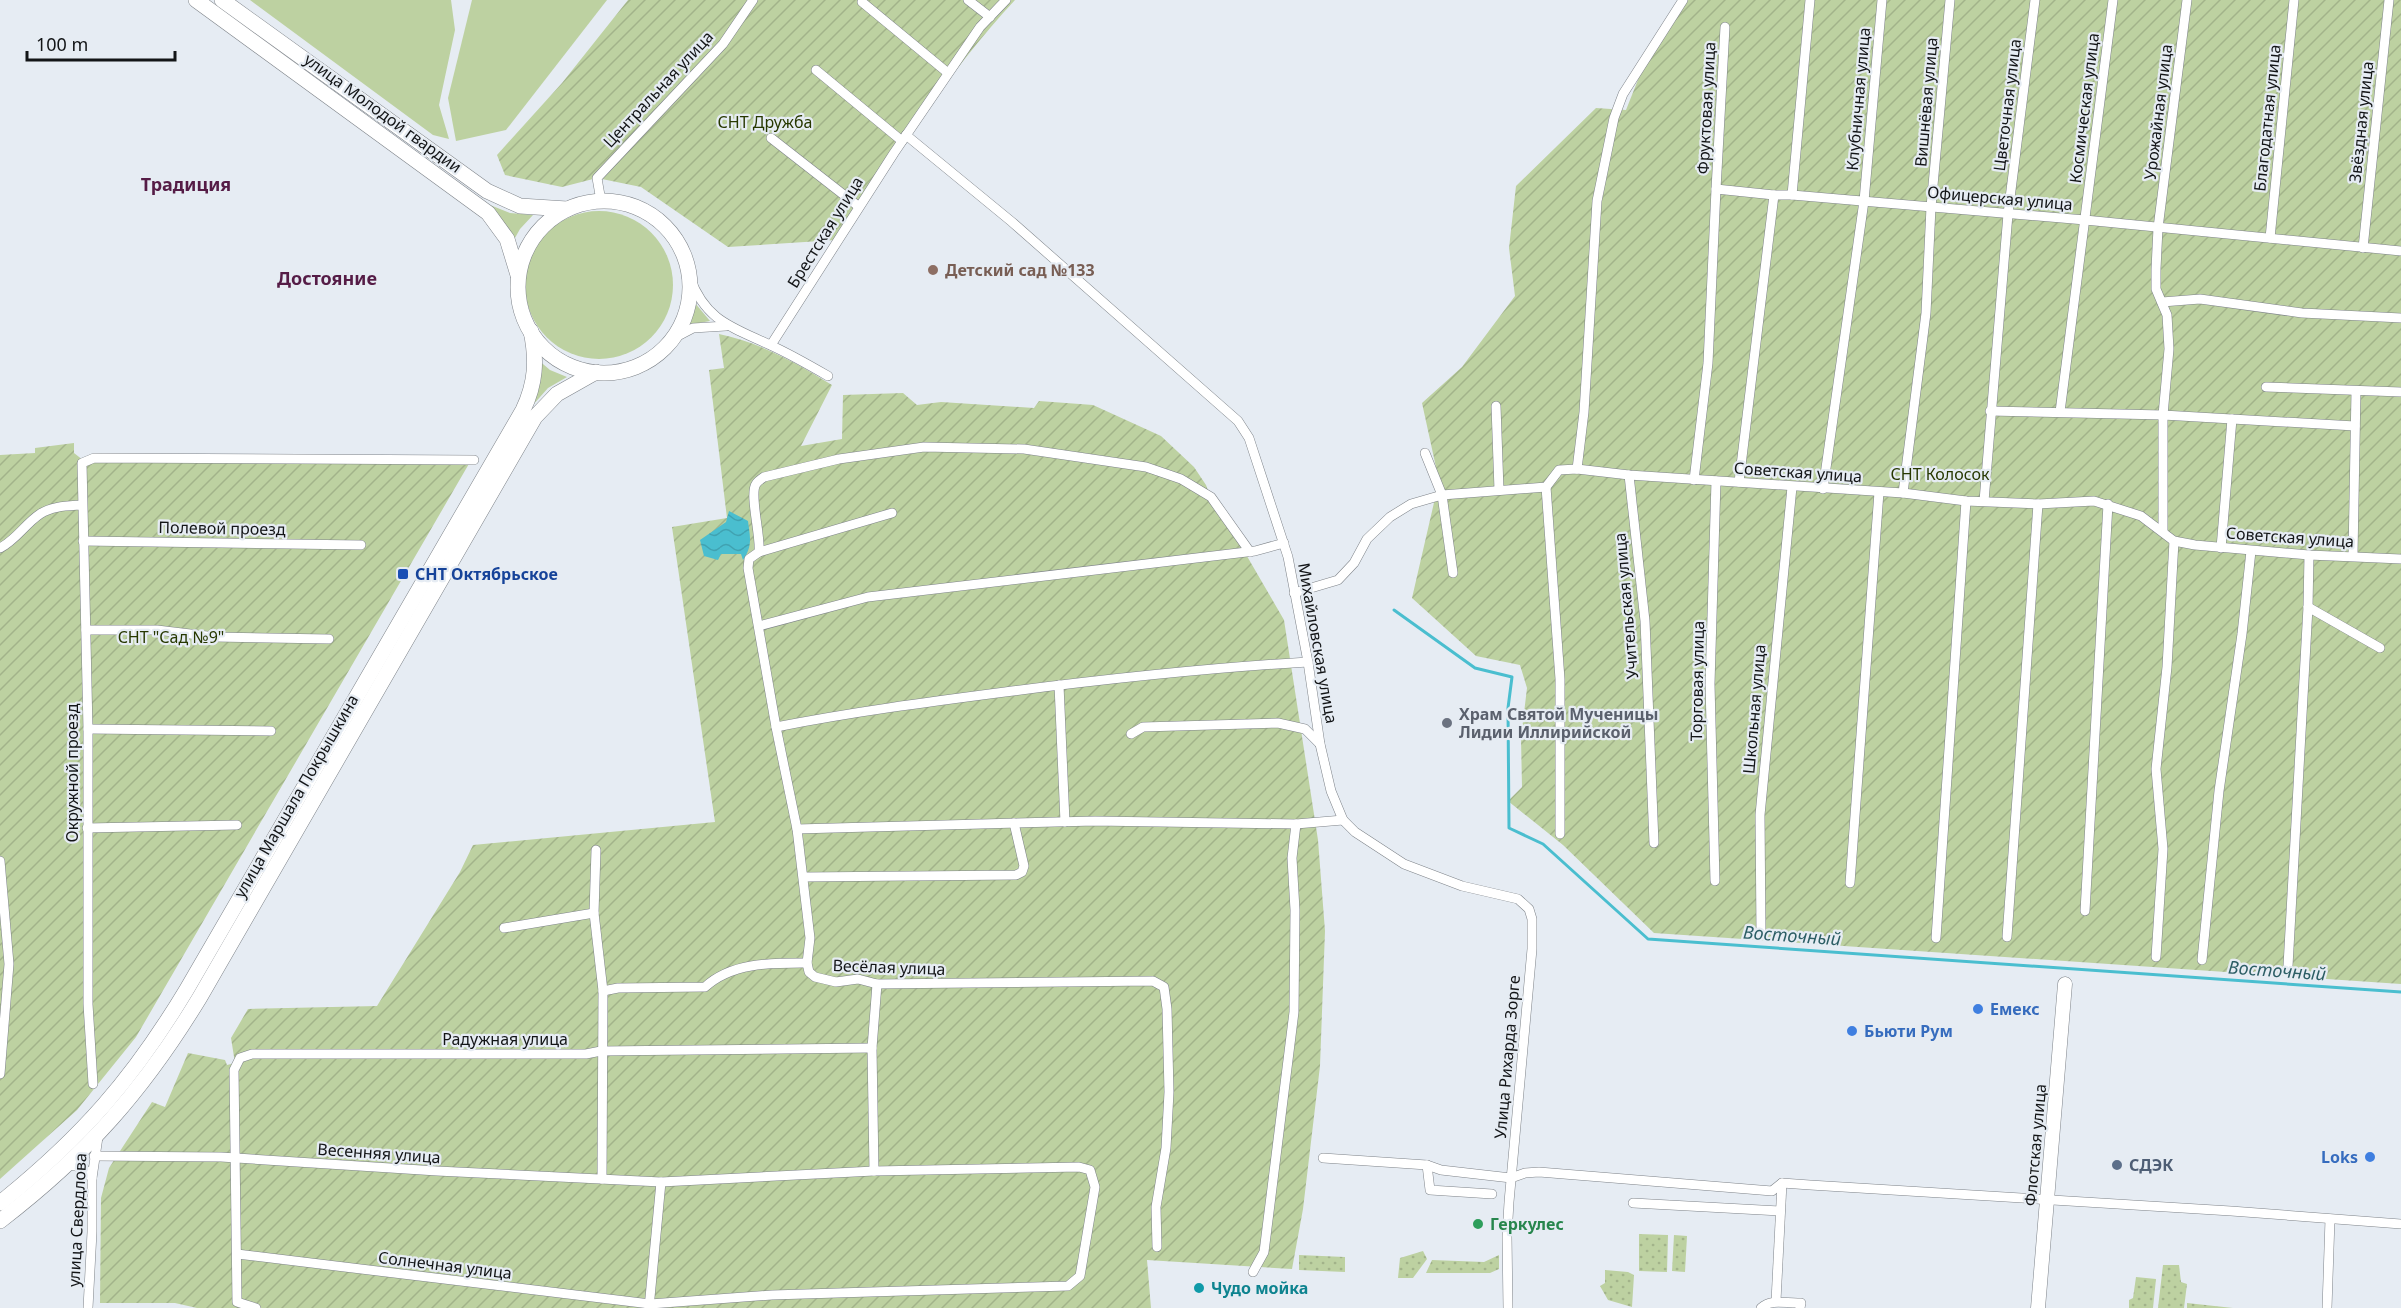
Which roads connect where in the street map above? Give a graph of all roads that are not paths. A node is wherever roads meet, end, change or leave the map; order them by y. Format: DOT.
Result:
graph roads {
  1 [pos="195,0"];
  2 [pos="222,0"];
  3 [pos="753,0"];
  4 [pos="968,0"];
  5 [pos="1006,0"];
  6 [pos="1683,0"];
  7 [pos="1810,0"];
  8 [pos="1882,0"];
  9 [pos="1950,0"];
  10 [pos="2035,0"];
  11 [pos="2113,0"];
  12 [pos="2187,0"];
  13 [pos="2294,0"];
  14 [pos="2389,0"];
  15 [pos="862,2"];
  16 [pos="990,17"];
  17 [pos="1725,27"];
  18 [pos="816,70"];
  19 [pos="948,73"];
  20 [pos="771,138"];
  21 [pos="904,138"];
  22 [pos="1716,189"];
  23 [pos="1774,195"];
  24 [pos="1792,195"];
  25 [pos="601,201"];
  26 [pos="1864,201"];
  27 [pos="858,206"];
  28 [pos="1931,207"];
  29 [pos="570,208"];
  30 [pos="2008,214"];
  31 [pos="2085,220"];
  32 [pos="2158,228"];
  33 [pos="2270,238"];
  34 [pos="2363,248"];
  35 [pos="2401,251"];
  36 [pos="690,278"];
  37 [pos="519,279"];
  38 [pos="2162,302"];
  39 [pos="2401,318"];
  40 [pos="726,326"];
  41 [pos="531,331"];
  42 [pos="672,339"];
  43 [pos="771,345"];
  44 [pos="596,372"];
  45 [pos="828,376"];
  46 [pos="2266,387"];
  47 [pos="2356,391"];
  48 [pos="2401,392"];
  49 [pos="1496,406"];
  50 [pos="1990,411"];
  51 [pos="2060,412"];
  52 [pos="2163,415"];
  53 [pos="2232,419"];
  54 [pos="2355,426"];
  55 [pos="1425,453"];
  56 [pos="474,460"];
  57 [pos="1576,469"];
  58 [pos="1629,475"];
  59 [pos="1694,480"];
  60 [pos="1716,481"];
  61 [pos="1739,482"];
  62 [pos="1546,487"];
  63 [pos="1792,487"];
  64 [pos="1823,489"];
  65 [pos="1499,490"];
  66 [pos="1879,492"];
  67 [pos="1903,493"];
  68 [pos="1442,495"];
  69 [pos="1966,501"];
  70 [pos="1984,501"];
  71 [pos="2038,504"];
  72 [pos="2108,504"];
  73 [pos="81,505"];
  74 [pos="892,513"];
  75 [pos="2163,531"];
  76 [pos="83,541"];
  77 [pos="2174,541"];
  78 [pos="1284,543"];
  79 [pos="361,545"];
  80 [pos="0,548"];
  81 [pos="2222,548"];
  82 [pos="2251,551"];
  83 [pos="759,552"];
  84 [pos="1250,552"];
  85 [pos="2309,555"];
  86 [pos="2353,555"];
  87 [pos="2401,559"];
  88 [pos="1453,573"];
  89 [pos="1294,592"];
  90 [pos="2308,607"];
  91 [pos="759,626"];
  92 [pos="86,630"];
  93 [pos="329,639"];
  94 [pos="2380,648"];
  95 [pos="1308,662"];
  96 [pos="1059,685"];
  97 [pos="776,727"];
  98 [pos="88,729"];
  99 [pos="271,731"];
  100 [pos="1131,734"];
  101 [pos="1320,744"];
  102 [pos="1343,820"];
  103 [pos="1065,822"];
  104 [pos="1014,823"];
  105 [pos="1296,824"];
  106 [pos="237,825"];
  107 [pos="87,828"];
  108 [pos="797,828"];
  109 [pos="1560,834"];
  110 [pos="1654,843"];
  111 [pos="596,850"];
  112 [pos="0,861"];
  113 [pos="804,877"];
  114 [pos="1715,881"];
  115 [pos="1850,883"];
  116 [pos="1,891"];
  117 [pos="2085,911"];
  118 [pos="594,913"];
  119 [pos="504,928"];
  120 [pos="1761,933"];
  121 [pos="2007,937"];
  122 [pos="1936,938"];
  123 [pos="2156,957"];
  124 [pos="2202,960"];
  125 [pos="807,963"];
  126 [pos="2288,966"];
  127 [pos="877,984"];
  128 [pos="2065,984"];
  129 [pos="603,991"];
  130 [pos="872,1048"];
  131 [pos="601,1051"];
  132 [pos="0,1074"];
  133 [pos="93,1084"];
  134 [pos="99,1134"];
  135 [pos="94,1155"];
  136 [pos="237,1158"];
  137 [pos="1323,1158"];
  138 [pos="1427,1165"];
  139 [pos="67,1166"];
  140 [pos="874,1171"];
  141 [pos="92,1178"];
  142 [pos="1511,1178"];
  143 [pos="602,1179"];
  144 [pos="662,1182"];
  145 [pos="1782,1183"];
  146 [pos="1492,1194"];
  147 [pos="2048,1200"];
  148 [pos="0,1203"];
  149 [pos="1633,1203"];
  150 [pos="1780,1210"];
  151 [pos="2330,1219"];
  152 [pos="0,1221"];
  153 [pos="2401,1224"];
  154 [pos="1156,1247"];
  155 [pos="237,1254"];
  156 [pos="1253,1272"];
  157 [pos="1776,1301"];
  158 [pos="649,1306"];
  159 [pos="87,1308"];
  160 [pos="256,1308"];
  161 [pos="1508,1308"];
  162 [pos="1761,1308"];
  163 [pos="1800,1308"];
  164 [pos="2038,1308"];
  165 [pos="2327,1308"];
  1 -- 37 [label="main road, улица Молодой гвардии"];
  2 -- 29 [label="main road, улица Молодой гвардии"];
  3 -- 25 [label="street, Центральная улица"];
  4 -- 16 [label="street"];
  5 -- 16 [label="street, Брестская улица"];
  6 -- 57 [label="street"];
  7 -- 24 [label="street"];
  8 -- 26 [label="street, Клубничная улица"];
  9 -- 28 [label="street, Вишнёвая улица"];
  10 -- 30 [label="street, Цветочная улица"];
  11 -- 31 [label="street, Космическая улица"];
  12 -- 32 [label="street, Урожайная улица"];
  13 -- 33 [label="street, Благодатная улица"];
  14 -- 34 [label="street, Звёздная улица"];
  15 -- 19 [label="street"];
  16 -- 19 [label="street, Брестская улица"];
  17 -- 22 [label="street, Фруктовая улица"];
  18 -- 21 [label="street, Михайловская улица"];
  19 -- 21 [label="street, Брестская улица"];
  20 -- 27 [label="street"];
  21 -- 27 [label="street, Брестская улица"];
  21 -- 78 [label="street, Михайловская улица"];
  22 -- 23 [label="street, Офицерская улица"];
  22 -- 59 [label="street, Фруктовая улица"];
  23 -- 24 [label="street, Офицерская улица"];
  23 -- 61 [label="street"];
  24 -- 26 [label="street, Офицерская улица"];
  25 -- 29 [label="main road"];
  25 -- 36 [label="main road"];
  26 -- 28 [label="street, Офицерская улица"];
  26 -- 64 [label="street, Клубничная улица"];
  27 -- 43 [label="street, Брестская улица"];
  28 -- 30 [label="street, Офицерская улица"];
  28 -- 67 [label="street, Вишнёвая улица"];
  29 -- 37 [label="main road"];
  30 -- 31 [label="street, Офицерская улица"];
  30 -- 50 [label="street, Цветочная улица"];
  31 -- 32 [label="street, Офицерская улица"];
  31 -- 51 [label="street, Космическая улица"];
  32 -- 33 [label="street, Офицерская улица"];
  32 -- 38 [label="street, Урожайная улица"];
  33 -- 34 [label="street, Офицерская улица"];
  34 -- 35 [label="street, Офицерская улица"];
  36 -- 40 [label="street"];
  36 -- 42 [label="main road"];
  37 -- 41 [label="main road"];
  38 -- 39 [label="street"];
  38 -- 52 [label="street, Урожайная улица"];
  40 -- 42 [label="street"];
  40 -- 43 [label="street"];
  41 -- 44 [label="main road"];
  41 -- 148 [label="main road, улица Маршала Покрышкина"];
  42 -- 44 [label="main road"];
  43 -- 45 [label="street"];
  44 -- 134 [label="main road, улица Маршала Покрышкина"];
  46 -- 47 [label="street"];
  47 -- 48 [label="street"];
  47 -- 54 [label="street"];
  49 -- 65 [label="street"];
  50 -- 51 [label="street"];
  50 -- 70 [label="street, Цветочная улица"];
  51 -- 52 [label="street"];
  52 -- 53 [label="street"];
  52 -- 75 [label="street, Урожайная улица"];
  53 -- 54 [label="street"];
  53 -- 81 [label="street"];
  54 -- 86 [label="street"];
  55 -- 68 [label="street"];
  56 -- 73 [label="street, Окружной проезд"];
  57 -- 58 [label="street, Советская улица"];
  57 -- 62 [label="street"];
  58 -- 59 [label="street, Советская улица"];
  58 -- 110 [label="street, Учительская улица"];
  59 -- 60 [label="street, Советская улица"];
  60 -- 61 [label="street, Советская улица"];
  60 -- 114 [label="street, Торговая улица"];
  61 -- 63 [label="street, Советская улица"];
  62 -- 65 [label="street"];
  62 -- 109 [label="street"];
  63 -- 64 [label="street, Советская улица"];
  63 -- 120 [label="street, Школьная улица"];
  64 -- 66 [label="street, Советская улица"];
  65 -- 68 [label="street"];
  66 -- 67 [label="street, Советская улица"];
  66 -- 115 [label="street"];
  67 -- 69 [label="street, Советская улица"];
  68 -- 88 [label="street"];
  68 -- 89 [label="street"];
  69 -- 70 [label="street, Советская улица"];
  69 -- 122 [label="street"];
  70 -- 71 [label="street, Советская улица"];
  71 -- 72 [label="street, Советская улица"];
  71 -- 121 [label="street"];
  72 -- 75 [label="street, Советская улица"];
  72 -- 117 [label="street"];
  73 -- 76 [label="street, Окружной проезд"];
  73 -- 80 [label="street"];
  74 -- 83 [label="street"];
  75 -- 77 [label="street, Советская улица"];
  76 -- 79 [label="street, Полевой проезд"];
  76 -- 92 [label="street, Окружной проезд"];
  77 -- 81 [label="street, Советская улица"];
  77 -- 123 [label="street"];
  78 -- 84 [label="street"];
  78 -- 89 [label="street, Михайловская улица"];
  81 -- 82 [label="street, Советская улица"];
  82 -- 85 [label="street, Советская улица"];
  82 -- 124 [label="street"];
  83 -- 84 [label="street"];
  83 -- 91 [label="street"];
  84 -- 91 [label="street"];
  85 -- 86 [label="street, Советская улица"];
  85 -- 90 [label="street"];
  86 -- 87 [label="street, Советская улица"];
  89 -- 95 [label="street, Михайловская улица"];
  90 -- 94 [label="street"];
  90 -- 126 [label="street"];
  91 -- 97 [label="street"];
  92 -- 93 [label="street"];
  92 -- 98 [label="street, Окружной проезд"];
  95 -- 96 [label="street"];
  95 -- 101 [label="street, Михайловская улица"];
  96 -- 97 [label="street"];
  96 -- 103 [label="street"];
  97 -- 108 [label="street"];
  98 -- 99 [label="street"];
  98 -- 107 [label="street, Окружной проезд"];
  100 -- 101 [label="street"];
  101 -- 102 [label="street, Михайловская улица"];
  102 -- 105 [label="street"];
  102 -- 142 [label="street, Улица Рихарда Зорге"];
  103 -- 104 [label="street"];
  103 -- 105 [label="street"];
  104 -- 108 [label="street"];
  104 -- 113 [label="street"];
  105 -- 156 [label="street"];
  106 -- 107 [label="street"];
  107 -- 133 [label="street, Окружной проезд"];
  108 -- 113 [label="street"];
  111 -- 118 [label="street"];
  112 -- 116 [label="street"];
  113 -- 125 [label="street"];
  116 -- 132 [label="street"];
  118 -- 119 [label="street"];
  118 -- 129 [label="street"];
  125 -- 127 [label="street, Весёлая улица"];
  125 -- 129 [label="street"];
  127 -- 130 [label="street"];
  127 -- 154 [label="street, Весёлая улица"];
  128 -- 147 [label="street, Флотская улица"];
  129 -- 131 [label="street"];
  130 -- 131 [label="street, Радужная улица"];
  130 -- 140 [label="street"];
  131 -- 136 [label="street, Радужная улица"];
  131 -- 143 [label="street"];
  134 -- 135 [label="street, улица Свердлова"];
  134 -- 139 [label="main road, улица Маршала Покрышкина"];
  135 -- 136 [label="street, Весенняя улица"];
  135 -- 141 [label="street, улица Свердлова"];
  136 -- 143 [label="street, Весенняя улица"];
  136 -- 155 [label="street, Радужная улица"];
  137 -- 138 [label="street"];
  138 -- 142 [label="street"];
  138 -- 146 [label="street"];
  139 -- 141 [label="street"];
  139 -- 152 [label="main road, улица Маршала Покрышкина"];
  140 -- 144 [label="street, Весенняя улица"];
  140 -- 158 [label="street, Солнечная улица"];
  141 -- 159 [label="street, улица Свердлова"];
  142 -- 145 [label="street"];
  142 -- 161 [label="street"];
  143 -- 144 [label="street, Весенняя улица"];
  144 -- 158 [label="street"];
  145 -- 147 [label="street"];
  145 -- 150 [label="street"];
  147 -- 151 [label="street"];
  147 -- 164 [label="street, Флотская улица"];
  149 -- 150 [label="street"];
  150 -- 157 [label="street"];
  151 -- 153 [label="street"];
  151 -- 165 [label="street"];
  155 -- 158 [label="street, Солнечная улица"];
  155 -- 160 [label="street, Радужная улица"];
  157 -- 162 [label="street"];
  157 -- 163 [label="street"];
}
